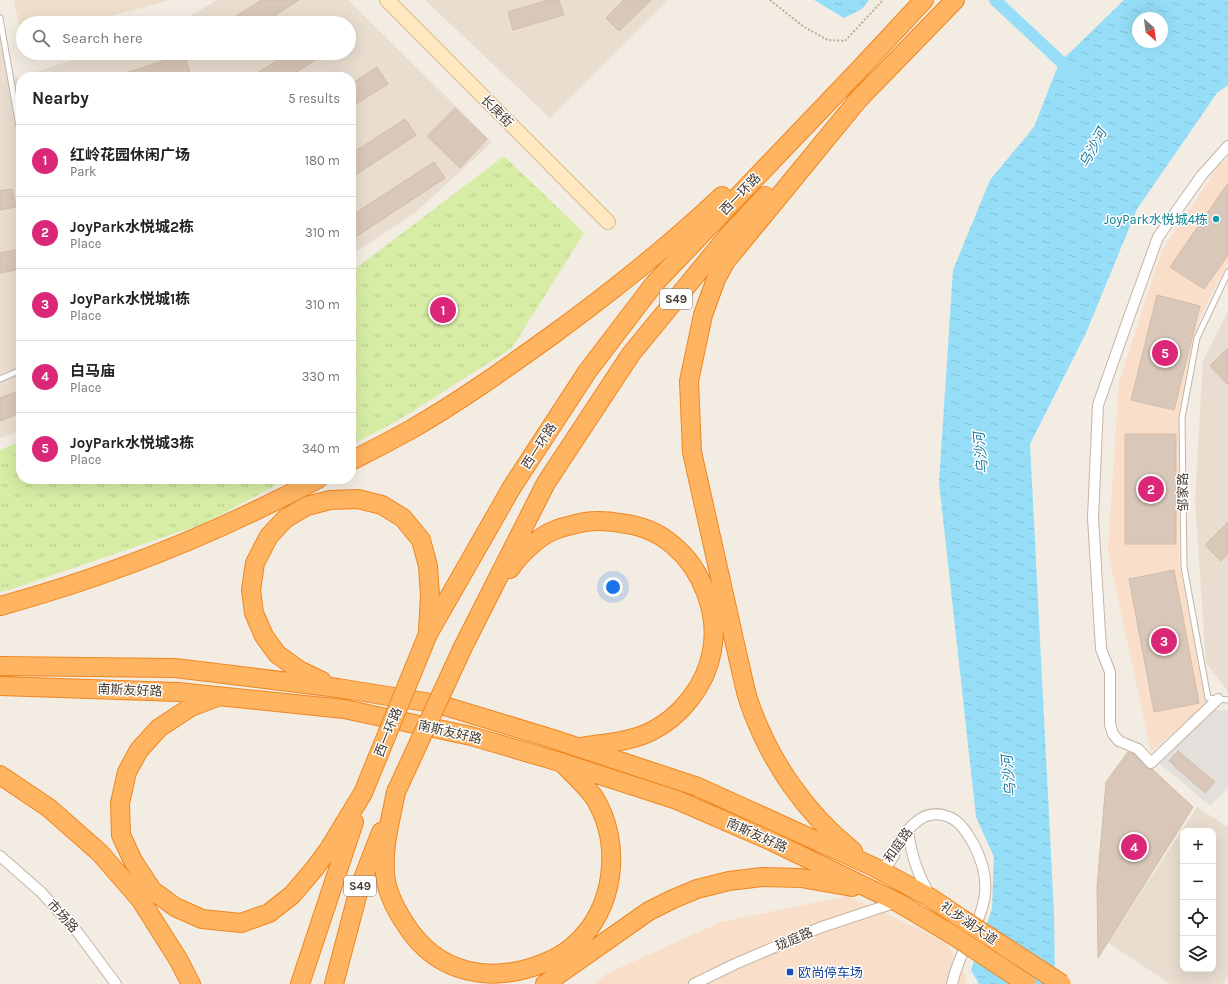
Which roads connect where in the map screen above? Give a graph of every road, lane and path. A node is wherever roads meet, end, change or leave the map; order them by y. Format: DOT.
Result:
graph roads {
  1 [pos="387,0"];
  2 [pos="770,0"];
  3 [pos="883,0"];
  4 [pos="924,0"];
  5 [pos="955,0"];
  6 [pos="0,18"];
  7 [pos="855,74"];
  8 [pos="863,94"];
  9 [pos="16,109"];
  10 [pos="1228,146"];
  11 [pos="608,222"];
  12 [pos="1228,272"];
  13 [pos="16,372"];
  14 [pos="0,379"];
  15 [pos="356,459"];
  16 [pos="308,484"];
  17 [pos="0,606"];
  18 [pos="428,634"];
  19 [pos="463,647"];
  20 [pos="0,666"];
  21 [pos="0,686"];
  22 [pos="338,688"];
  23 [pos="221,696"];
  24 [pos="1223,700"];
  25 [pos="578,747"];
  26 [pos="563,763"];
  27 [pos="0,775"];
  28 [pos="396,792"];
  29 [pos="363,793"];
  30 [pos="908,831"];
  31 [pos="0,856"];
  32 [pos="874,867"];
  33 [pos="874,891"];
  34 [pos="931,898"];
  35 [pos="897,902"];
  36 [pos="116,984"];
  37 [pos="191,984"];
  38 [pos="300,984"];
  39 [pos="334,984"];
  40 [pos="545,984"];
  41 [pos="694,984"];
  42 [pos="952,984"];
  43 [pos="1027,984"];
  44 [pos="1062,984"];
  1 -- 11 [label="street, 长庚街"];
  2 -- 3 [label="path"];
  4 -- 7 [label="highway, 西一环路 / S49"];
  5 -- 8 [label="highway, 西一环路 / S49"];
  6 -- 9 [label="lane"];
  7 -- 15 [label="highway"];
  7 -- 18 [label="highway, 西一环路 / S49"];
  8 -- 19 [label="highway, 西一环路 / S49"];
  8 -- 32 [label="highway"];
  10 -- 24 [label="street"];
  12 -- 24 [label="lane, 邹家路"];
  13 -- 14 [label="lane"];
  16 -- 17 [label="highway"];
  18 -- 22 [label="highway"];
  18 -- 29 [label="highway, 西一环路 / S49, bridge"];
  19 -- 25 [label="highway"];
  19 -- 28 [label="highway, 西一环路 / S49, bridge"];
  20 -- 22 [label="highway, 南斯友好路"];
  21 -- 23 [label="highway, 南斯友好路"];
  22 -- 25 [label="highway, 南斯友好路"];
  23 -- 26 [label="highway, 南斯友好路"];
  23 -- 29 [label="highway"];
  25 -- 32 [label="highway, 南斯友好路"];
  26 -- 28 [label="highway"];
  26 -- 33 [label="highway, 南斯友好路"];
  27 -- 37 [label="highway"];
  28 -- 39 [label="highway, 西一环路 / S49"];
  29 -- 38 [label="highway, 西一环路 / S49"];
  30 -- 32 [label="street, 和庭路"];
  30 -- 34 [label="street"];
  30 -- 42 [label="street, 和庭路"];
  31 -- 36 [label="street, 市场路"];
  32 -- 34 [label="highway, 礼步湖大道"];
  33 -- 35 [label="highway, 礼步湖大道"];
  33 -- 40 [label="highway"];
  34 -- 44 [label="highway, 礼步湖大道, bridge"];
  35 -- 41 [label="street, 珑庭路"];
  35 -- 43 [label="highway, 礼步湖大道, bridge"];
}
